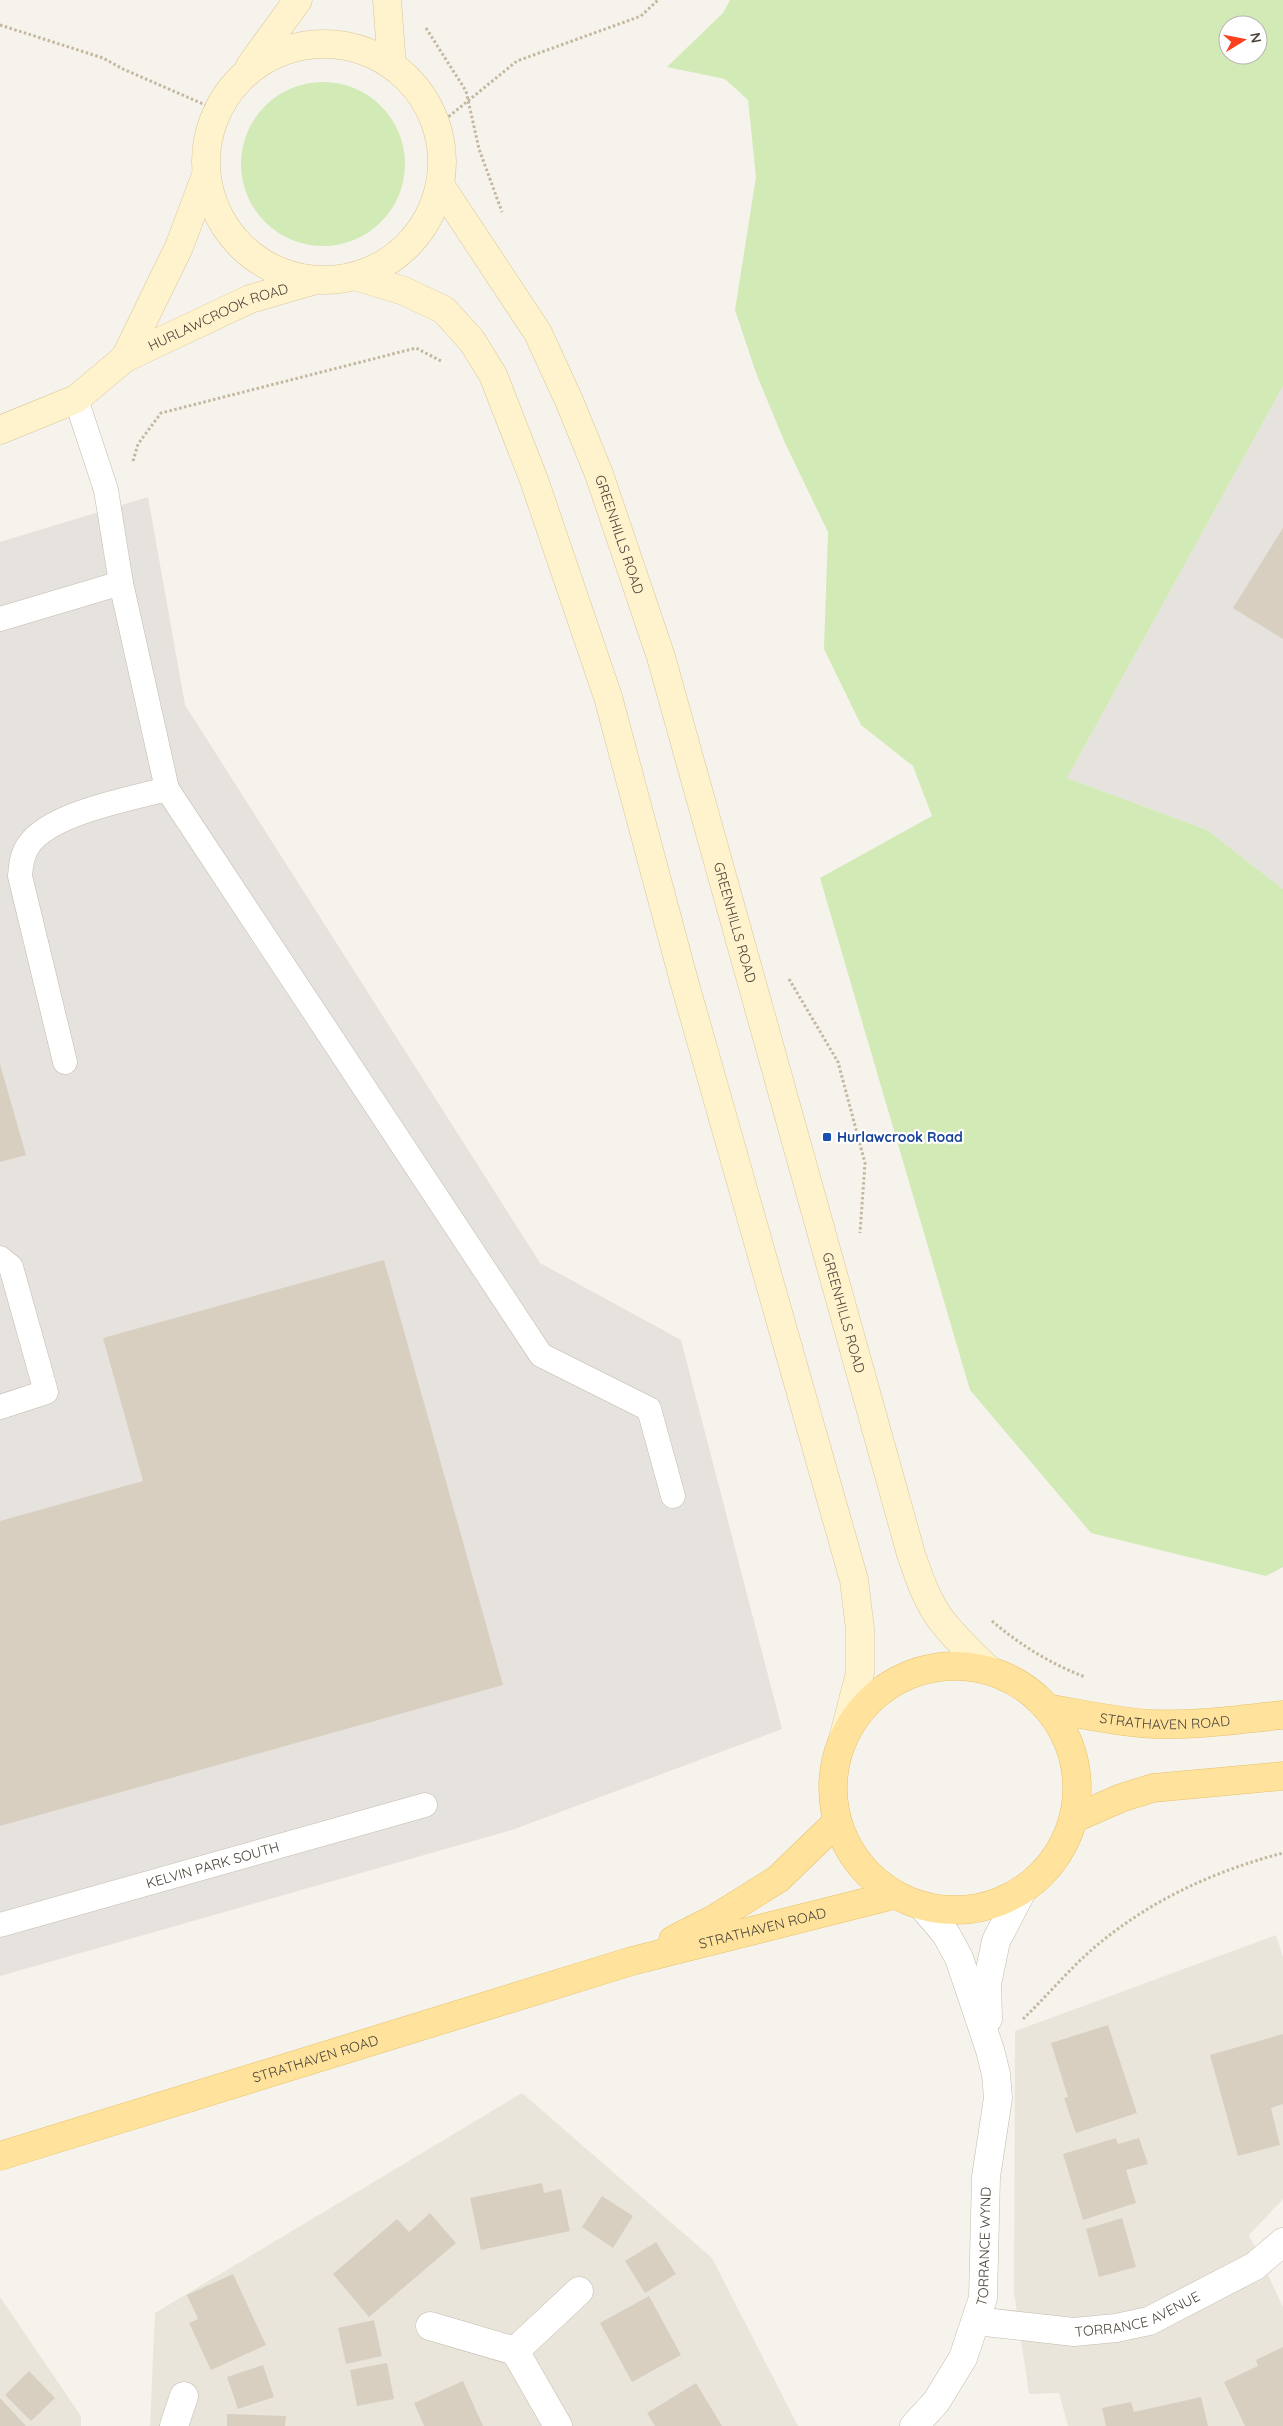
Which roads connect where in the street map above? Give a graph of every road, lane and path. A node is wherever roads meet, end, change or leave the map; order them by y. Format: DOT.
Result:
graph roads {
  1 [pos="298,0"];
  2 [pos="387,0"];
  3 [pos="658,0"];
  4 [pos="423,24"];
  5 [pos="0,25"];
  6 [pos="392,65"];
  7 [pos="243,75"];
  8 [pos="469,100"];
  9 [pos="217,110"];
  10 [pos="437,126"];
  11 [pos="206,174"];
  12 [pos="440,185"];
  13 [pos="504,218"];
  14 [pos="358,277"];
  15 [pos="312,281"];
  16 [pos="472,340"];
  17 [pos="125,358"];
  18 [pos="76,398"];
  19 [pos="0,430"];
  20 [pos="106,490"];
  21 [pos="121,583"];
  22 [pos="0,619"];
  23 [pos="167,790"];
  24 [pos="789,978"];
  25 [pos="65,1062"];
  26 [pos="859,1240"];
  27 [pos="0,1258"];
  28 [pos="0,1407"];
  29 [pos="673,1496"];
  30 [pos="984,1615"];
  31 [pos="990,1671"];
  32 [pos="1086,1678"];
  33 [pos="1047,1708"];
  34 [pos="1283,1716"];
  35 [pos="843,1739"];
  36 [pos="1283,1776"];
  37 [pos="425,1805"];
  38 [pos="1073,1819"];
  39 [pos="837,1822"];
  40 [pos="1283,1852"];
  41 [pos="1022,1891"];
  42 [pos="894,1895"];
  43 [pos="923,1907"];
  44 [pos="0,1925"];
  45 [pos="632,1962"];
  46 [pos="990,2050"];
  47 [pos="0,2156"];
  48 [pos="1283,2242"];
  49 [pos="579,2291"];
  50 [pos="976,2321"];
  51 [pos="430,2326"];
  52 [pos="515,2351"];
  53 [pos="184,2396"];
  54 [pos="174,2426"];
  55 [pos="558,2426"];
  56 [pos="914,2426"];
  1 -- 7 [label="street"];
  2 -- 6 [label="street"];
  3 -- 8 [label="path"];
  4 -- 8 [label="path"];
  5 -- 9 [label="path"];
  6 -- 7 [label="street"];
  6 -- 10 [label="street"];
  7 -- 9 [label="street"];
  8 -- 10 [label="path"];
  8 -- 13 [label="path"];
  9 -- 11 [label="street"];
  10 -- 12 [label="street"];
  11 -- 15 [label="street"];
  11 -- 17 [label="street, HURLAWCROOK ROAD"];
  12 -- 14 [label="street"];
  12 -- 31 [label="street, GREENHILLS ROAD"];
  14 -- 15 [label="street"];
  14 -- 16 [label="street"];
  15 -- 17 [label="street, HURLAWCROOK ROAD"];
  16 -- 20 [label="path"];
  16 -- 35 [label="street"];
  17 -- 18 [label="street, HURLAWCROOK ROAD"];
  18 -- 19 [label="street, HURLAWCROOK ROAD"];
  18 -- 20 [label="lane"];
  20 -- 21 [label="lane"];
  21 -- 22 [label="lane"];
  21 -- 23 [label="lane"];
  23 -- 25 [label="lane"];
  23 -- 29 [label="lane"];
  24 -- 26 [label="path"];
  27 -- 28 [label="lane"];
  30 -- 32 [label="path"];
  31 -- 33 [label="main road"];
  31 -- 35 [label="main road"];
  33 -- 34 [label="main road, STRATHAVEN ROAD"];
  33 -- 38 [label="main road"];
  35 -- 39 [label="main road"];
  36 -- 38 [label="main road"];
  37 -- 44 [label="lane, KELVIN PARK SOUTH"];
  38 -- 41 [label="main road"];
  39 -- 42 [label="main road"];
  39 -- 45 [label="main road, STRATHAVEN ROAD"];
  40 -- 46 [label="path"];
  41 -- 43 [label="main road"];
  41 -- 46 [label="street, TORRANCE WYND"];
  42 -- 43 [label="main road"];
  42 -- 45 [label="main road, STRATHAVEN ROAD"];
  43 -- 46 [label="street, TORRANCE WYND"];
  45 -- 47 [label="main road, STRATHAVEN ROAD"];
  46 -- 50 [label="street, TORRANCE WYND"];
  48 -- 50 [label="street, TORRANCE AVENUE"];
  49 -- 52 [label="street"];
  50 -- 56 [label="street, TORRANCE WYND"];
  51 -- 52 [label="street"];
  52 -- 55 [label="street"];
  53 -- 54 [label="street"];
}
